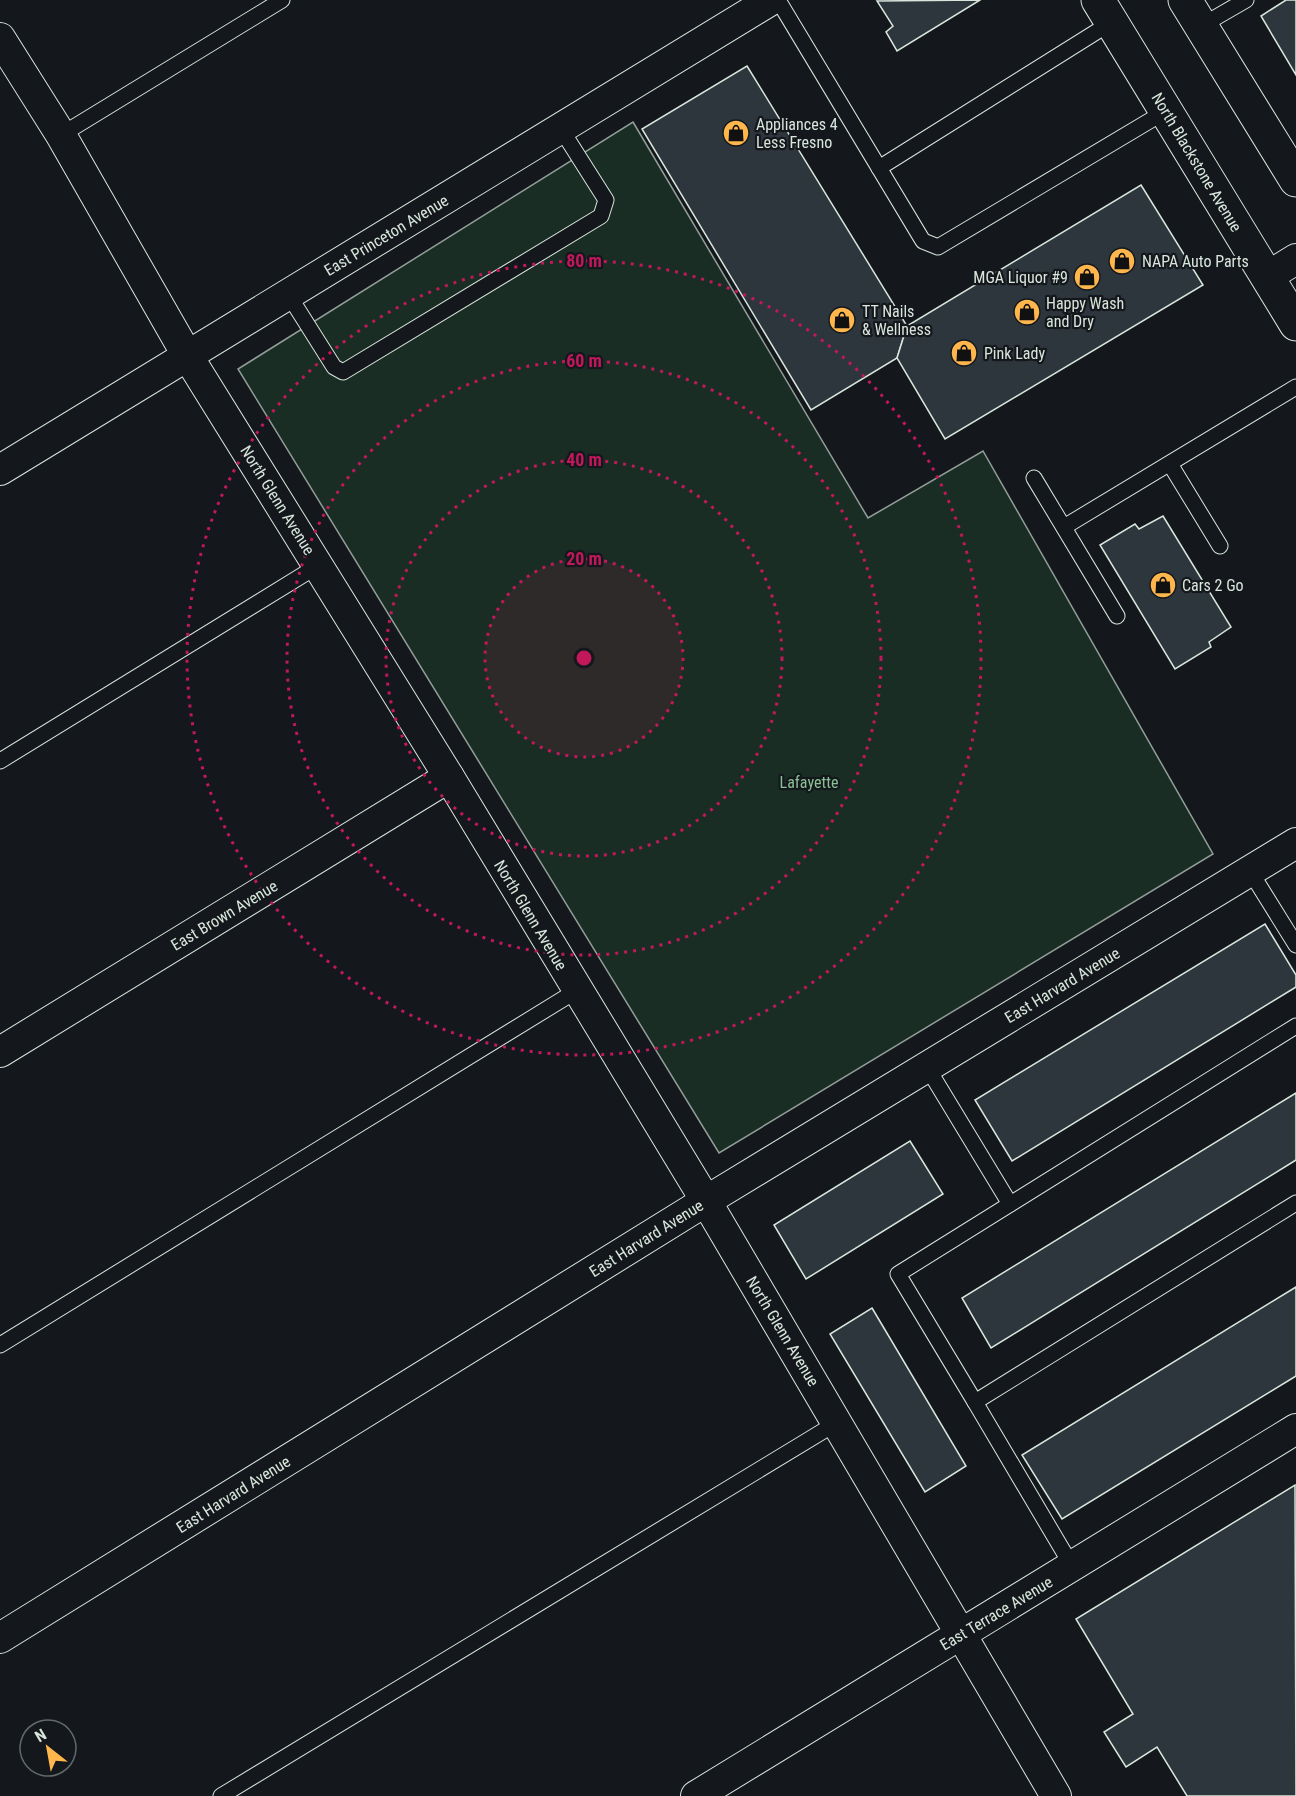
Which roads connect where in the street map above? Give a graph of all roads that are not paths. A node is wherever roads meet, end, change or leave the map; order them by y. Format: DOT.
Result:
graph roads {
  1 [pos="282,0"];
  2 [pos="771,0"];
  3 [pos="778,0"];
  4 [pos="1246,0"];
  5 [pos="1105,11"];
  6 [pos="1193,13"];
  7 [pos="0,38"];
  8 [pos="1166,111"];
  9 [pos="561,129"];
  10 [pos="61,135"];
  11 [pos="879,168"];
  12 [pos="1296,180"];
  13 [pos="1296,259"];
  14 [pos="1267,276"];
  15 [pos="288,294"];
  16 [pos="1296,324"];
  17 [pos="188,355"];
  18 [pos="1296,387"];
  19 [pos="1170,464"];
  20 [pos="0,470"];
  21 [pos="1034,478"];
  22 [pos="1064,527"];
  23 [pos="1220,546"];
  24 [pos="319,566"];
  25 [pos="1117,616"];
  26 [pos="0,761"];
  27 [pos="449,777"];
  28 [pos="1296,843"];
  29 [pos="1250,871"];
  30 [pos="1296,945"];
  31 [pos="576,991"];
  32 [pos="1296,1026"];
  33 [pos="0,1052"];
  34 [pos="927,1067"];
  35 [pos="706,1201"];
  36 [pos="1296,1203"];
  37 [pos="1010,1204"];
  38 [pos="0,1345"];
  39 [pos="975,1402"];
  40 [pos="838,1422"];
  41 [pos="1296,1429"];
  42 [pos="1072,1566"];
  43 [pos="961,1634"];
  44 [pos="0,1638"];
  45 [pos="221,1796"];
  46 [pos="696,1796"];
  47 [pos="1056,1796"];
  1 -- 10 [label="lane"];
  2 -- 9 [label="street, East Princeton Avenue"];
  3 -- 11 [label="lane"];
  4 -- 6 [label="lane"];
  5 -- 8 [label="main road, North Blackstone Avenue"];
  5 -- 11 [label="lane"];
  6 -- 12 [label="main road"];
  7 -- 10 [label="street, North Glenn Avenue"];
  8 -- 11 [label="lane"];
  8 -- 14 [label="main road, North Blackstone Avenue"];
  9 -- 15 [label="street, East Princeton Avenue"];
  9 -- 15 [label="lane"];
  10 -- 17 [label="street, North Glenn Avenue"];
  13 -- 14 [label="street"];
  14 -- 16 [label="main road, North Blackstone Avenue"];
  15 -- 17 [label="street, East Princeton Avenue"];
  17 -- 20 [label="street, East Princeton Avenue"];
  17 -- 24 [label="street, North Glenn Avenue"];
  18 -- 19 [label="lane"];
  19 -- 22 [label="lane"];
  19 -- 23 [label="lane"];
  21 -- 22 [label="lane"];
  22 -- 25 [label="lane"];
  24 -- 26 [label="lane"];
  24 -- 27 [label="street, North Glenn Avenue"];
  27 -- 31 [label="street, North Glenn Avenue"];
  27 -- 33 [label="street, East Brown Avenue"];
  28 -- 29 [label="street, East Harvard Avenue"];
  29 -- 30 [label="lane"];
  29 -- 34 [label="street, East Harvard Avenue"];
  31 -- 35 [label="street, North Glenn Avenue"];
  31 -- 38 [label="lane"];
  32 -- 37 [label="lane"];
  34 -- 35 [label="street, East Harvard Avenue"];
  34 -- 37 [label="lane"];
  35 -- 40 [label="street, North Glenn Avenue"];
  35 -- 44 [label="street, East Harvard Avenue"];
  36 -- 39 [label="lane"];
  37 -- 39 [label="lane"];
  39 -- 42 [label="lane"];
  40 -- 43 [label="street, North Glenn Avenue"];
  40 -- 45 [label="lane"];
  41 -- 42 [label="street, East Terrace Avenue"];
  42 -- 43 [label="street, East Terrace Avenue"];
  43 -- 46 [label="street, East Terrace Avenue"];
  43 -- 47 [label="street, North Glenn Avenue"];
}
